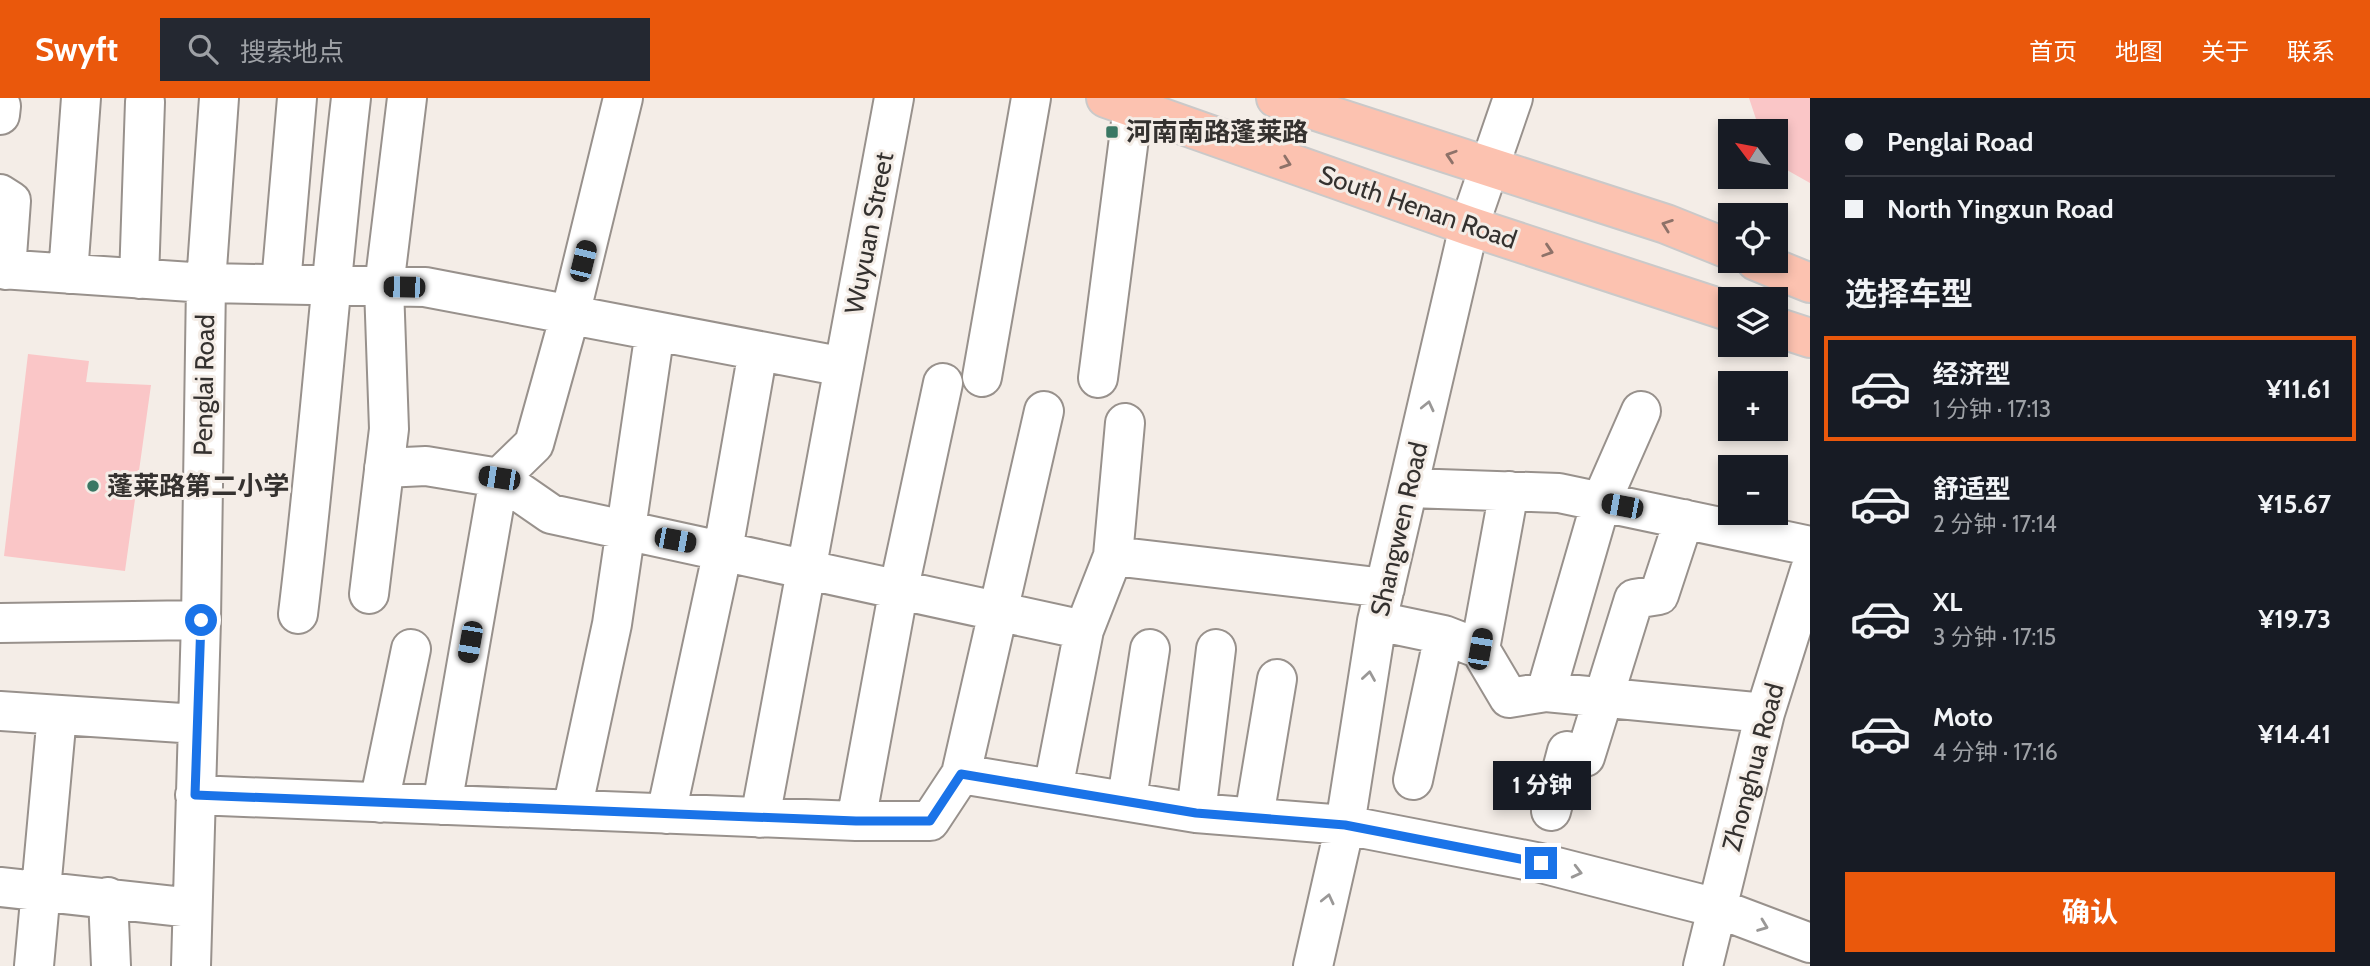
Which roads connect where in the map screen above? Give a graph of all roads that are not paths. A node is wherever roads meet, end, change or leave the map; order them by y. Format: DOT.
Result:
graph roads {
  1 [pos="81,98"];
  2 [pos="219,98"];
  3 [pos="297,98"];
  4 [pos="351,98"];
  5 [pos="407,98"];
  6 [pos="624,98"];
  7 [pos="894,98"];
  8 [pos="1031,98"];
  9 [pos="1276,98"];
  10 [pos="1513,98"];
  11 [pos="145,102"];
  12 [pos="1120,102"];
  13 [pos="1490,169"];
  14 [pos="0,194"];
  15 [pos="1469,226"];
  16 [pos="1718,245"];
  17 [pos="3,269"];
  18 [pos="1785,273"];
  19 [pos="68,274"];
  20 [pos="139,279"];
  21 [pos="206,283"];
  22 [pos="1810,283"];
  23 [pos="281,284"];
  24 [pos="329,286"];
  25 [pos="384,287"];
  26 [pos="1718,308"];
  27 [pos="570,315"];
  28 [pos="655,331"];
  29 [pos="1788,331"];
  30 [pos="1810,338"];
  31 [pos="758,351"];
  32 [pos="844,367"];
  33 [pos="982,377"];
  34 [pos="1098,377"];
  35 [pos="943,383"];
  36 [pos="1044,411"];
  37 [pos="1641,411"];
  38 [pos="1125,423"];
  39 [pos="384,468"];
  40 [pos="499,478"];
  41 [pos="1409,488"];
  42 [pos="1509,491"];
  43 [pos="1601,502"];
  44 [pos="1685,519"];
  45 [pos="627,530"];
  46 [pos="1810,546"];
  47 [pos="723,550"];
  48 [pos="1113,556"];
  49 [pos="807,567"];
  50 [pos="1810,570"];
  51 [pos="899,588"];
  52 [pos="369,594"];
  53 [pos="1381,605"];
  54 [pos="996,610"];
  55 [pos="298,614"];
  56 [pos="201,620"];
  57 [pos="0,623"];
  58 [pos="1084,630"];
  59 [pos="1444,635"];
  60 [pos="411,649"];
  61 [pos="1150,649"];
  62 [pos="1216,649"];
  63 [pos="1480,649"];
  64 [pos="1278,679"];
  65 [pos="1546,692"];
  66 [pos="1604,698"];
  67 [pos="0,711"];
  68 [pos="1765,713"];
  69 [pos="57,715"];
  70 [pos="197,724"];
  71 [pos="961,774"];
  72 [pos="1413,780"];
  73 [pos="1053,789"];
  74 [pos="195,795"];
  75 [pos="1127,799"];
  76 [pos="379,803"];
  77 [pos="442,805"];
  78 [pos="572,810"];
  79 [pos="1552,811"];
  80 [pos="1196,813"];
  81 [pos="666,814"];
  82 [pos="1254,817"];
  83 [pos="760,818"];
  84 [pos="856,821"];
  85 [pos="1345,825"];
  86 [pos="0,887"];
  87 [pos="41,892"];
  88 [pos="108,897"];
  89 [pos="192,908"];
  90 [pos="1717,908"];
  91 [pos="1810,943"];
  92 [pos="34,966"];
  93 [pos="111,966"];
  94 [pos="191,966"];
  95 [pos="1312,966"];
  96 [pos="1703,966"];
  1 -- 19 [label="street"];
  2 -- 21 [label="street, Penglai Road"];
  3 -- 23 [label="street"];
  4 -- 24 [label="street"];
  5 -- 25 [label="street"];
  6 -- 27 [label="street"];
  7 -- 32 [label="street, Wuyuan Street"];
  8 -- 33 [label="street"];
  13 -- 9 [label="main road, one-way"];
  10 -- 13 [label="street, Shangwen Road"];
  11 -- 20 [label="street"];
  12 -- 15 [label="main road, South Henan Road, one-way"];
  12 -- 34 [label="street"];
  13 -- 15 [label="street, Shangwen Road"];
  16 -- 13 [label="main road, one-way"];
  14 -- 17 [label="street"];
  15 -- 26 [label="main road, South Henan Road, one-way"];
  41 -- 15 [label="street, Shangwen Road, one-way"];
  17 -- 19 [label="street"];
  18 -- 22 [label="main road"];
  19 -- 20 [label="street"];
  20 -- 21 [label="street"];
  21 -- 23 [label="street"];
  21 -- 56 [label="street, Penglai Road"];
  23 -- 24 [label="street"];
  24 -- 25 [label="street"];
  24 -- 55 [label="street"];
  25 -- 27 [label="street"];
  25 -- 39 [label="street"];
  27 -- 28 [label="street"];
  27 -- 40 [label="street"];
  28 -- 31 [label="street"];
  28 -- 45 [label="street"];
  29 -- 30 [label="main road"];
  31 -- 32 [label="street"];
  31 -- 47 [label="street"];
  32 -- 49 [label="street, Wuyuan Street"];
  35 -- 51 [label="street"];
  36 -- 54 [label="street"];
  37 -- 43 [label="street"];
  38 -- 48 [label="street"];
  39 -- 40 [label="street"];
  39 -- 52 [label="street"];
  40 -- 45 [label="street"];
  40 -- 77 [label="street"];
  41 -- 42 [label="street"];
  41 -- 53 [label="street, Shangwen Road"];
  42 -- 43 [label="street"];
  42 -- 63 [label="street"];
  43 -- 44 [label="street"];
  43 -- 65 [label="street"];
  44 -- 46 [label="street"];
  44 -- 66 [label="street"];
  45 -- 47 [label="street"];
  45 -- 78 [label="street"];
  47 -- 49 [label="street"];
  47 -- 81 [label="street"];
  48 -- 53 [label="street"];
  48 -- 58 [label="street"];
  49 -- 51 [label="street"];
  49 -- 83 [label="street, Wuyuan Street"];
  50 -- 68 [label="street, Zhonghua Road"];
  51 -- 54 [label="street"];
  51 -- 84 [label="street"];
  53 -- 59 [label="street"];
  85 -- 53 [label="street, Shangwen Road, one-way"];
  54 -- 58 [label="street"];
  54 -- 71 [label="street"];
  56 -- 57 [label="street"];
  56 -- 70 [label="street, Penglai Road"];
  58 -- 73 [label="street"];
  59 -- 63 [label="street"];
  59 -- 72 [label="street"];
  60 -- 76 [label="street"];
  61 -- 75 [label="street"];
  62 -- 80 [label="street"];
  63 -- 65 [label="street"];
  64 -- 82 [label="street"];
  65 -- 66 [label="street"];
  66 -- 68 [label="street"];
  66 -- 79 [label="street"];
  67 -- 69 [label="street"];
  68 -- 90 [label="street, Zhonghua Road"];
  69 -- 70 [label="street"];
  69 -- 87 [label="street"];
  70 -- 74 [label="street, Penglai Road"];
  71 -- 73 [label="street"];
  71 -- 84 [label="street"];
  73 -- 75 [label="street"];
  74 -- 76 [label="street"];
  74 -- 89 [label="street, Penglai Road"];
  75 -- 80 [label="street"];
  76 -- 77 [label="street"];
  77 -- 78 [label="street"];
  78 -- 81 [label="street"];
  80 -- 82 [label="street"];
  81 -- 83 [label="street"];
  82 -- 85 [label="street"];
  83 -- 84 [label="street"];
  85 -- 90 [label="street, one-way"];
  95 -- 85 [label="street, Shangwen Road, one-way"];
  86 -- 87 [label="street"];
  87 -- 88 [label="street"];
  87 -- 92 [label="street"];
  88 -- 89 [label="street"];
  88 -- 93 [label="street"];
  89 -- 94 [label="street, Penglai Road"];
  90 -- 91 [label="street, one-way"];
  90 -- 96 [label="street, Zhonghua Road"];
}
